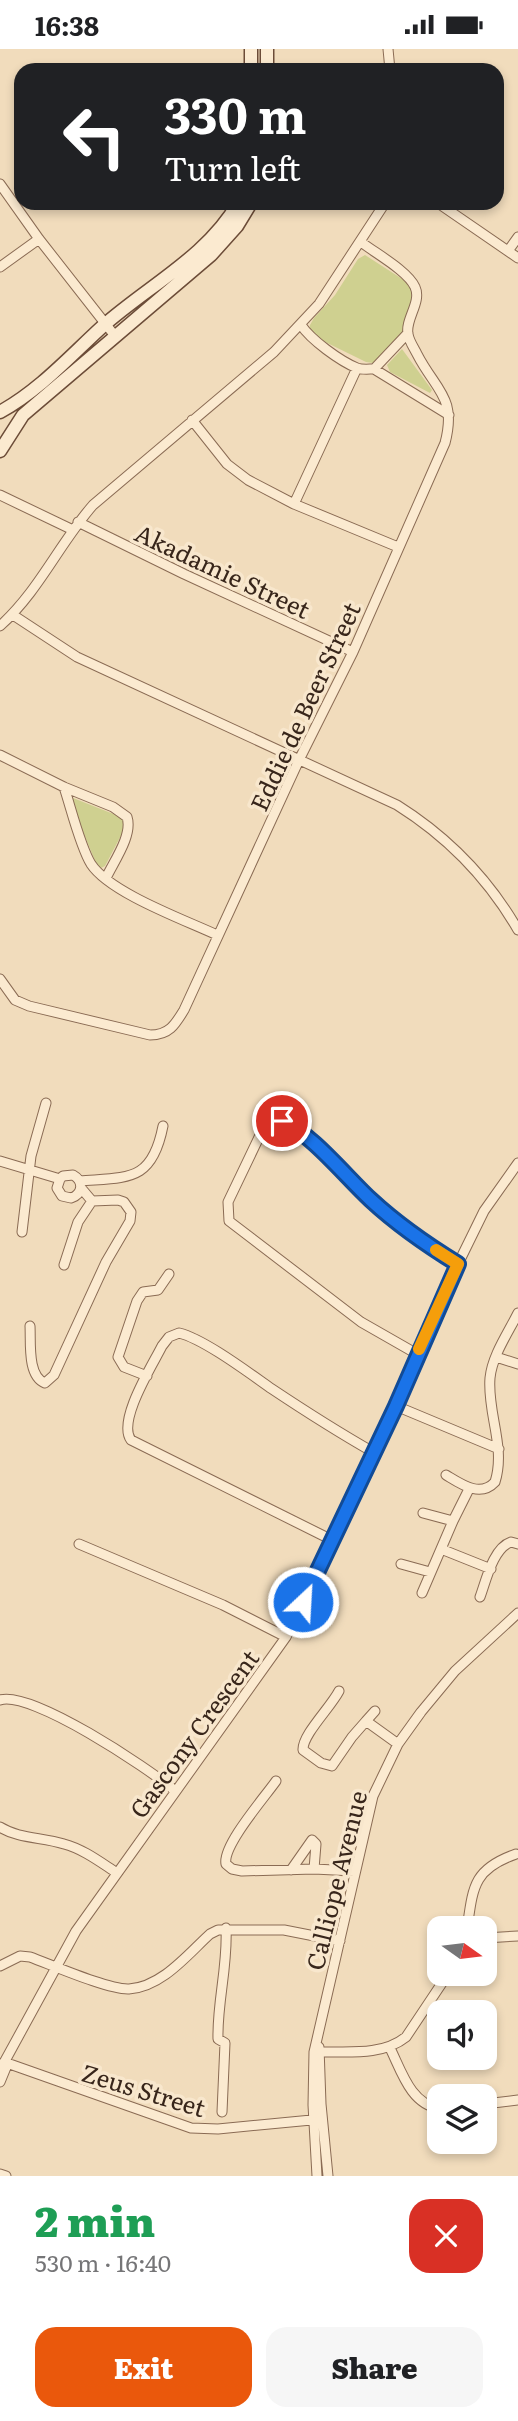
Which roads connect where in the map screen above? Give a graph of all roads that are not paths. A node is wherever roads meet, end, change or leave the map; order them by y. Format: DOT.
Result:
graph roads {
  1 [pos="0,184"];
  2 [pos="14,198"];
  3 [pos="23,210"];
  4 [pos="233,210"];
  5 [pos="247,210"];
  6 [pos="381,210"];
  7 [pos="448,210"];
  8 [pos="518,237"];
  9 [pos="39,239"];
  10 [pos="361,242"];
  11 [pos="203,244"];
  12 [pos="508,251"];
  13 [pos="212,255"];
  14 [pos="518,258"];
  15 [pos="0,267"];
  16 [pos="105,324"];
  17 [pos="301,325"];
  18 [pos="408,333"];
  19 [pos="115,336"];
  20 [pos="357,368"];
  21 [pos="374,369"];
  22 [pos="0,412"];
  23 [pos="449,415"];
  24 [pos="192,420"];
  25 [pos="0,451"];
  26 [pos="0,495"];
  27 [pos="294,504"];
  28 [pos="76,526"];
  29 [pos="398,547"];
  30 [pos="13,615"];
  31 [pos="0,626"];
  32 [pos="353,652"];
  33 [pos="0,755"];
  34 [pos="299,760"];
  35 [pos="64,787"];
  36 [pos="106,878"];
  37 [pos="518,930"];
  38 [pos="218,936"];
  39 [pos="0,979"];
  40 [pos="0,1000"];
  41 [pos="15,1000"];
  42 [pos="46,1103"];
  43 [pos="163,1126"];
  44 [pos="0,1161"];
  45 [pos="518,1163"];
  46 [pos="29,1170"];
  47 [pos="60,1179"];
  48 [pos="81,1185"];
  49 [pos="92,1201"];
  50 [pos="22,1232"];
  51 [pos="458,1264"];
  52 [pos="64,1265"];
  53 [pos="169,1274"];
  54 [pos="518,1313"];
  55 [pos="30,1326"];
  56 [pos="417,1354"];
  57 [pos="496,1357"];
  58 [pos="518,1364"];
  59 [pos="147,1376"];
  60 [pos="396,1406"];
  61 [pos="499,1449"];
  62 [pos="373,1452"];
  63 [pos="446,1475"];
  64 [pos="469,1489"];
  65 [pos="424,1513"];
  66 [pos="453,1521"];
  67 [pos="332,1539"];
  68 [pos="79,1544"];
  69 [pos="518,1544"];
  70 [pos="441,1549"];
  71 [pos="401,1564"];
  72 [pos="491,1569"];
  73 [pos="430,1572"];
  74 [pos="422,1593"];
  75 [pos="480,1597"];
  76 [pos="518,1613"];
  77 [pos="286,1637"];
  78 [pos="339,1691"];
  79 [pos="0,1700"];
  80 [pos="375,1711"];
  81 [pos="366,1721"];
  82 [pos="398,1744"];
  83 [pos="276,1781"];
  84 [pos="174,1790"];
  85 [pos="0,1827"];
  86 [pos="516,1854"];
  87 [pos="314,1869"];
  88 [pos="291,1870"];
  89 [pos="355,1871"];
  90 [pos="117,1873"];
  91 [pos="470,1916"];
  92 [pos="226,1928"];
  93 [pos="518,1936"];
  94 [pos="497,1937"];
  95 [pos="340,1941"];
  96 [pos="0,1966"];
  97 [pos="55,1966"];
  98 [pos="440,1986"];
  99 [pos="390,2048"];
  100 [pos="317,2052"];
  101 [pos="5,2062"];
  102 [pos="0,2082"];
  103 [pos="518,2101"];
  104 [pos="497,2103"];
  105 [pos="427,2105"];
  106 [pos="222,2112"];
  107 [pos="318,2120"];
  108 [pos="0,2174"];
  109 [pos="6,2176"];
  110 [pos="317,2176"];
  111 [pos="328,2176"];
  1 -- 2 [label="street"];
  3 -- 9 [label="street"];
  4 -- 11 [label="street"];
  5 -- 13 [label="street"];
  6 -- 10 [label="street"];
  7 -- 12 [label="street"];
  8 -- 12 [label="street"];
  9 -- 15 [label="street"];
  9 -- 16 [label="street"];
  10 -- 17 [label="street"];
  10 -- 18 [label="street"];
  11 -- 13 [label="street"];
  11 -- 16 [label="street"];
  12 -- 14 [label="street"];
  13 -- 19 [label="street"];
  16 -- 19 [label="street"];
  16 -- 22 [label="street"];
  17 -- 20 [label="street"];
  17 -- 24 [label="street"];
  18 -- 21 [label="street"];
  18 -- 23 [label="street"];
  19 -- 25 [label="street"];
  20 -- 21 [label="street"];
  20 -- 27 [label="street"];
  21 -- 23 [label="street"];
  23 -- 29 [label="street, Eddie de Beer Street"];
  24 -- 27 [label="street"];
  24 -- 28 [label="street"];
  26 -- 28 [label="street, Akadamie Street"];
  27 -- 29 [label="street"];
  28 -- 30 [label="street"];
  28 -- 32 [label="street, Akadamie Street"];
  29 -- 32 [label="street, Eddie de Beer Street"];
  30 -- 31 [label="street"];
  30 -- 34 [label="street"];
  32 -- 34 [label="street, Eddie de Beer Street"];
  33 -- 35 [label="street"];
  34 -- 37 [label="street"];
  34 -- 38 [label="street, Eddie de Beer Street"];
  35 -- 36 [label="street"];
  35 -- 36 [label="street"];
  36 -- 38 [label="street"];
  38 -- 41 [label="street, Eddie de Beer Street"];
  39 -- 41 [label="street"];
  40 -- 41 [label="street"];
  42 -- 46 [label="street"];
  43 -- 48 [label="street"];
  44 -- 46 [label="street"];
  45 -- 51 [label="street, Gascony Crescent"];
  46 -- 47 [label="street"];
  46 -- 50 [label="street"];
  47 -- 48 [label="street"];
  47 -- 48 [label="street"];
  48 -- 49 [label="street"];
  49 -- 52 [label="street"];
  49 -- 55 [label="street"];
  51 -- 56 [label="street, Gascony Crescent"];
  51 -- 56 [label="street"];
  53 -- 59 [label="street"];
  54 -- 57 [label="street"];
  56 -- 60 [label="street, Gascony Crescent"];
  57 -- 58 [label="street"];
  57 -- 61 [label="street"];
  59 -- 62 [label="street"];
  59 -- 67 [label="street"];
  60 -- 61 [label="street"];
  60 -- 62 [label="street, Gascony Crescent"];
  61 -- 64 [label="street"];
  62 -- 67 [label="street, Gascony Crescent"];
  63 -- 64 [label="street"];
  64 -- 66 [label="street"];
  65 -- 66 [label="street"];
  66 -- 70 [label="street"];
  67 -- 77 [label="street, Gascony Crescent"];
  68 -- 77 [label="street"];
  69 -- 72 [label="street"];
  70 -- 72 [label="street"];
  70 -- 73 [label="street"];
  71 -- 73 [label="street"];
  72 -- 75 [label="street"];
  73 -- 74 [label="street"];
  76 -- 82 [label="street, Calliope Avenue"];
  77 -- 84 [label="street, Gascony Crescent"];
  78 -- 81 [label="street"];
  79 -- 84 [label="street"];
  80 -- 81 [label="street"];
  81 -- 82 [label="street"];
  82 -- 89 [label="street, Calliope Avenue"];
  83 -- 88 [label="street"];
  84 -- 90 [label="street, Gascony Crescent"];
  85 -- 90 [label="street"];
  86 -- 91 [label="street"];
  87 -- 88 [label="street"];
  87 -- 88 [label="street"];
  87 -- 89 [label="street"];
  89 -- 95 [label="street, Calliope Avenue"];
  90 -- 97 [label="street, Gascony Crescent"];
  92 -- 95 [label="street"];
  92 -- 97 [label="street"];
  92 -- 106 [label="street"];
  93 -- 94 [label="street"];
  95 -- 100 [label="street, Calliope Avenue"];
  96 -- 97 [label="street"];
  97 -- 101 [label="street, Gascony Crescent"];
  98 -- 99 [label="street"];
  99 -- 100 [label="street"];
  99 -- 105 [label="street"];
  100 -- 107 [label="street, Calliope Avenue"];
  101 -- 102 [label="street, Gascony Crescent"];
  101 -- 107 [label="street, Zeus Street"];
  103 -- 104 [label="street"];
  107 -- 110 [label="street, Calliope Avenue"];
  107 -- 111 [label="street, Calliope Avenue"];
  108 -- 109 [label="street"];
}
